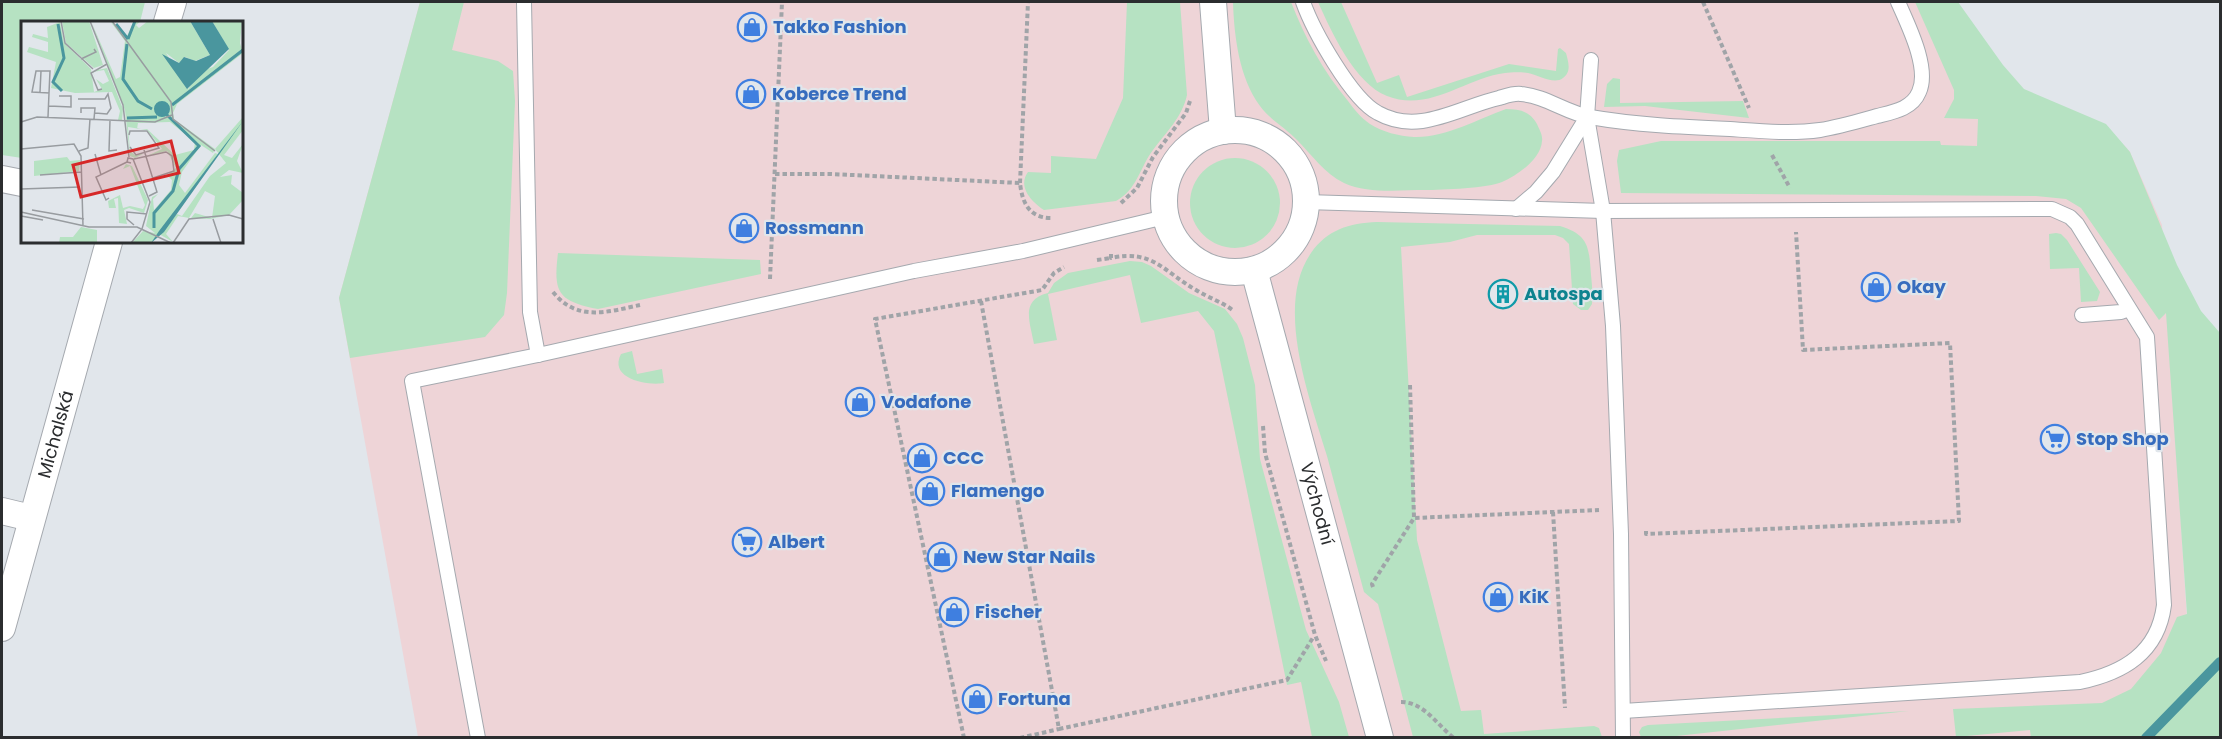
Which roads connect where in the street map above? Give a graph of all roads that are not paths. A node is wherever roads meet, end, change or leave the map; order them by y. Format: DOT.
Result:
graph roads {
  1 [pos="173,2"];
  2 [pos="524,2"];
  3 [pos="1213,2"];
  4 [pos="1303,2"];
  5 [pos="1898,2"];
  6 [pos="167,21"];
  7 [pos="1591,60"];
  8 [pos="1587,117"];
  9 [pos="1222,131"];
  10 [pos="2,179"];
  11 [pos="21,183"];
  12 [pos="1306,202"];
  13 [pos="1516,209"];
  14 [pos="1603,211"];
  15 [pos="1165,217"];
  16 [pos="110,243"];
  17 [pos="1254,270"];
  18 [pos="2129,309"];
  19 [pos="2082,315"];
  20 [pos="538,355"];
  21 [pos="2,511"];
  22 [pos="31,518"];
  23 [pos="2,628"];
  24 [pos="1623,711"];
  25 [pos="478,738"];
  26 [pos="1380,738"];
  27 [pos="1623,738"];
  1 -- 6 [label="street"];
  2 -- 20 [label="lane"];
  3 -- 9 [label="street"];
  4 -- 8 [label="lane"];
  5 -- 8 [label="lane"];
  7 -- 8 [label="lane"];
  8 -- 13 [label="lane"];
  8 -- 14 [label="lane"];
  9 -- 12 [label="street"];
  9 -- 15 [label="street"];
  10 -- 11 [label="street"];
  12 -- 13 [label="lane"];
  12 -- 17 [label="street"];
  13 -- 14 [label="lane"];
  14 -- 18 [label="lane"];
  14 -- 24 [label="lane"];
  15 -- 17 [label="street"];
  15 -- 20 [label="lane"];
  16 -- 22 [label="street, Michalská"];
  17 -- 26 [label="street, Východní"];
  18 -- 19 [label="lane"];
  18 -- 24 [label="lane"];
  20 -- 25 [label="lane"];
  21 -- 22 [label="street"];
  22 -- 23 [label="street, Michalská"];
  24 -- 27 [label="lane"];
}
